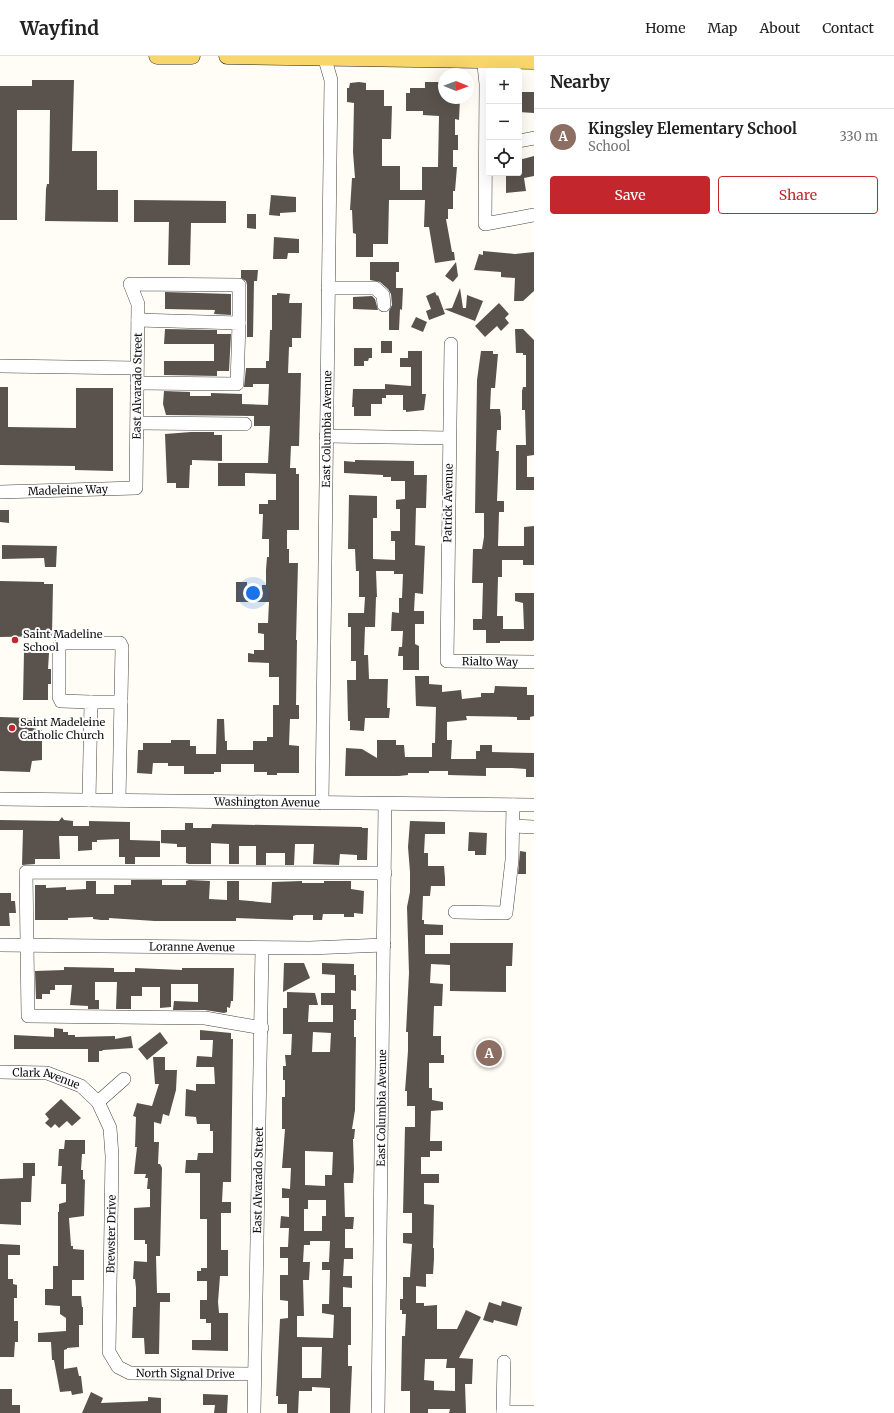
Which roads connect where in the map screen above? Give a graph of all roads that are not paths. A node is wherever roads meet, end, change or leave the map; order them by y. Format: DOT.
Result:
graph roads {
  1 [pos="157,56"];
  2 [pos="171,56"];
  3 [pos="192,56"];
  4 [pos="226,56"];
  5 [pos="324,57"];
  6 [pos="484,58"];
  7 [pos="534,61"];
  8 [pos="534,138"];
  9 [pos="487,140"];
  10 [pos="522,140"];
  11 [pos="486,176"];
  12 [pos="534,215"];
  13 [pos="328,288"];
  14 [pos="384,305"];
  15 [pos="138,320"];
  16 [pos="239,323"];
  17 [pos="450,344"];
  18 [pos="0,366"];
  19 [pos="137,368"];
  20 [pos="137,383"];
  21 [pos="137,423"];
  22 [pos="244,424"];
  23 [pos="326,436"];
  24 [pos="449,438"];
  25 [pos="136,488"];
  26 [pos="0,492"];
  27 [pos="447,661"];
  28 [pos="534,662"];
  29 [pos="91,702"];
  30 [pos="121,702"];
  31 [pos="0,799"];
  32 [pos="89,800"];
  33 [pos="119,800"];
  34 [pos="322,802"];
  35 [pos="385,804"];
  36 [pos="513,805"];
  37 [pos="534,805"];
  38 [pos="513,826"];
  39 [pos="534,827"];
  40 [pos="385,873"];
  41 [pos="455,912"];
  42 [pos="0,945"];
  43 [pos="27,945"];
  44 [pos="384,945"];
  45 [pos="262,948"];
  46 [pos="262,1028"];
  47 [pos="0,1072"];
  48 [pos="124,1079"];
  49 [pos="98,1102"];
  50 [pos="504,1362"];
  51 [pos="118,1367"];
  52 [pos="254,1374"];
  53 [pos="503,1412"];
  54 [pos="534,1412"];
  55 [pos="254,1413"];
  56 [pos="378,1413"];
  1 -- 2 [label="main road"];
  2 -- 3 [label="main road"];
  4 -- 5 [label="main road"];
  5 -- 6 [label="main road"];
  5 -- 13 [label="street, East Columbia Avenue"];
  6 -- 7 [label="main road"];
  6 -- 9 [label="street"];
  8 -- 10 [label="street"];
  11 -- 12 [label="street"];
  13 -- 14 [label="street"];
  13 -- 23 [label="street, East Columbia Avenue"];
  15 -- 16 [label="street"];
  15 -- 16 [label="street, East Alvarado Street"];
  15 -- 19 [label="street, East Alvarado Street"];
  16 -- 20 [label="street"];
  17 -- 24 [label="street, Patrick Avenue"];
  18 -- 19 [label="street"];
  19 -- 20 [label="street, East Alvarado Street"];
  20 -- 21 [label="street, East Alvarado Street"];
  21 -- 22 [label="street"];
  21 -- 25 [label="street, East Alvarado Street"];
  23 -- 24 [label="street"];
  23 -- 34 [label="street, East Columbia Avenue"];
  24 -- 27 [label="street, Patrick Avenue"];
  25 -- 26 [label="street, Madeleine Way"];
  27 -- 28 [label="street, Rialto Way"];
  29 -- 30 [label="street"];
  29 -- 30 [label="street"];
  29 -- 32 [label="street"];
  30 -- 33 [label="street"];
  31 -- 32 [label="street, Washington Avenue"];
  32 -- 33 [label="street, Washington Avenue"];
  33 -- 34 [label="street, Washington Avenue"];
  34 -- 35 [label="street, Washington Avenue"];
  35 -- 36 [label="street, Washington Avenue"];
  35 -- 40 [label="street, East Columbia Avenue"];
  36 -- 37 [label="street, Washington Avenue"];
  36 -- 38 [label="street"];
  38 -- 39 [label="street"];
  38 -- 41 [label="street"];
  40 -- 43 [label="street"];
  40 -- 44 [label="street, East Columbia Avenue"];
  42 -- 43 [label="street, Loranne Avenue"];
  43 -- 45 [label="street, Loranne Avenue"];
  43 -- 46 [label="street"];
  44 -- 45 [label="street, Loranne Avenue"];
  44 -- 56 [label="street, East Columbia Avenue"];
  45 -- 46 [label="street, East Alvarado Street"];
  46 -- 52 [label="street, East Alvarado Street"];
  47 -- 49 [label="street, Clark Avenue"];
  48 -- 49 [label="street"];
  49 -- 51 [label="street, Brewster Drive"];
  50 -- 53 [label="street"];
  51 -- 52 [label="street, North Signal Drive"];
  52 -- 55 [label="street, East Alvarado Street"];
  53 -- 54 [label="street"];
}
